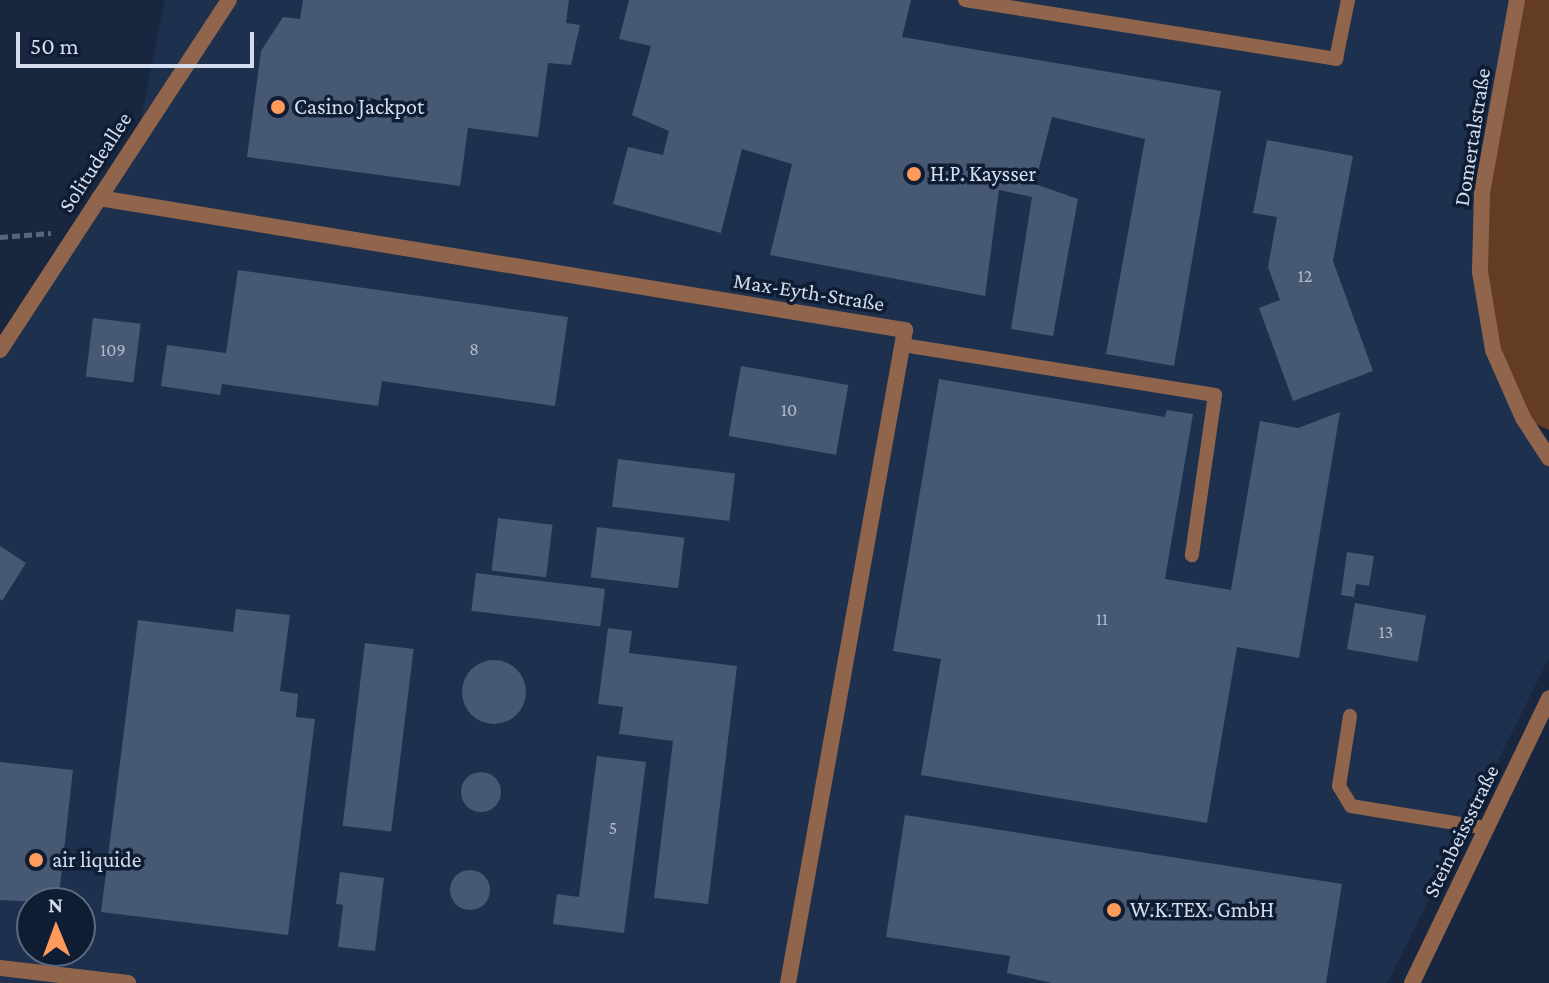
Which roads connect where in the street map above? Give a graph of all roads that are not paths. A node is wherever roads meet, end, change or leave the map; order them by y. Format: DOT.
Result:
graph roads {
  1 [pos="229,0"];
  2 [pos="965,0"];
  3 [pos="1348,0"];
  4 [pos="1517,0"];
  5 [pos="99,198"];
  6 [pos="903,345"];
  7 [pos="0,350"];
  8 [pos="1549,458"];
  9 [pos="1192,555"];
  10 [pos="1549,698"];
  11 [pos="1350,716"];
  12 [pos="1486,828"];
  13 [pos="0,968"];
  14 [pos="128,983"];
  15 [pos="788,983"];
  16 [pos="1412,983"];
  1 -- 5 [label="street, Solitudeallee"];
  2 -- 3 [label="lane"];
  4 -- 8 [label="street, Domertalstraße"];
  5 -- 6 [label="street, Max-Eyth-Straße"];
  5 -- 7 [label="street, Solitudeallee"];
  6 -- 9 [label="lane"];
  6 -- 15 [label="street"];
  10 -- 12 [label="street, Steinbeissstraße"];
  11 -- 12 [label="lane"];
  12 -- 16 [label="street, Steinbeissstraße"];
  13 -- 14 [label="street"];
}
